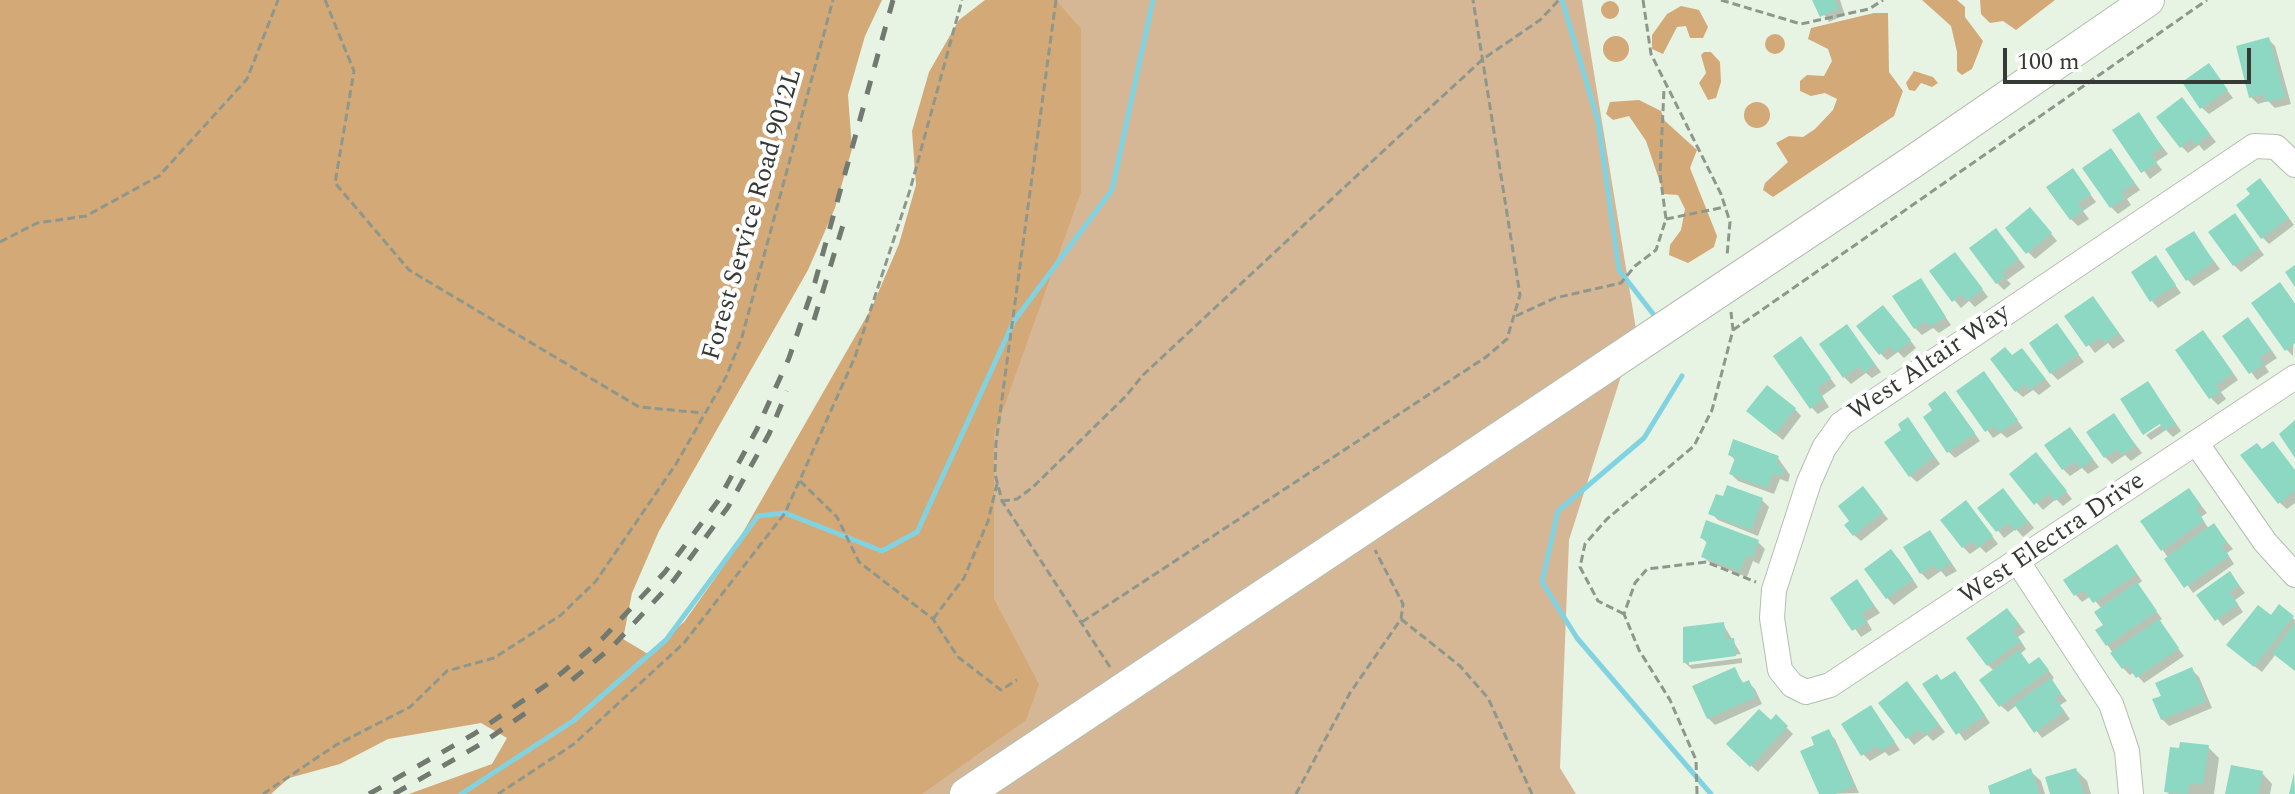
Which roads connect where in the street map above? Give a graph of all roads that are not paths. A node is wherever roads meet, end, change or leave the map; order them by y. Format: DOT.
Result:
graph roads {
  1 [pos="2148,0"];
  2 [pos="2295,165"];
  3 [pos="2295,377"];
  4 [pos="2197,444"];
  5 [pos="2018,562"];
  6 [pos="2295,575"];
  7 [pos="1806,692"];
  8 [pos="966,794"];
  9 [pos="2131,794"];
  1 -- 8 [label="main road"];
  2 -- 7 [label="street, West Altair Way"];
  3 -- 4 [label="street, West Electra Drive"];
  4 -- 5 [label="street, West Electra Drive"];
  4 -- 6 [label="street"];
  5 -- 7 [label="street, West Electra Drive"];
  5 -- 9 [label="street"];
}
